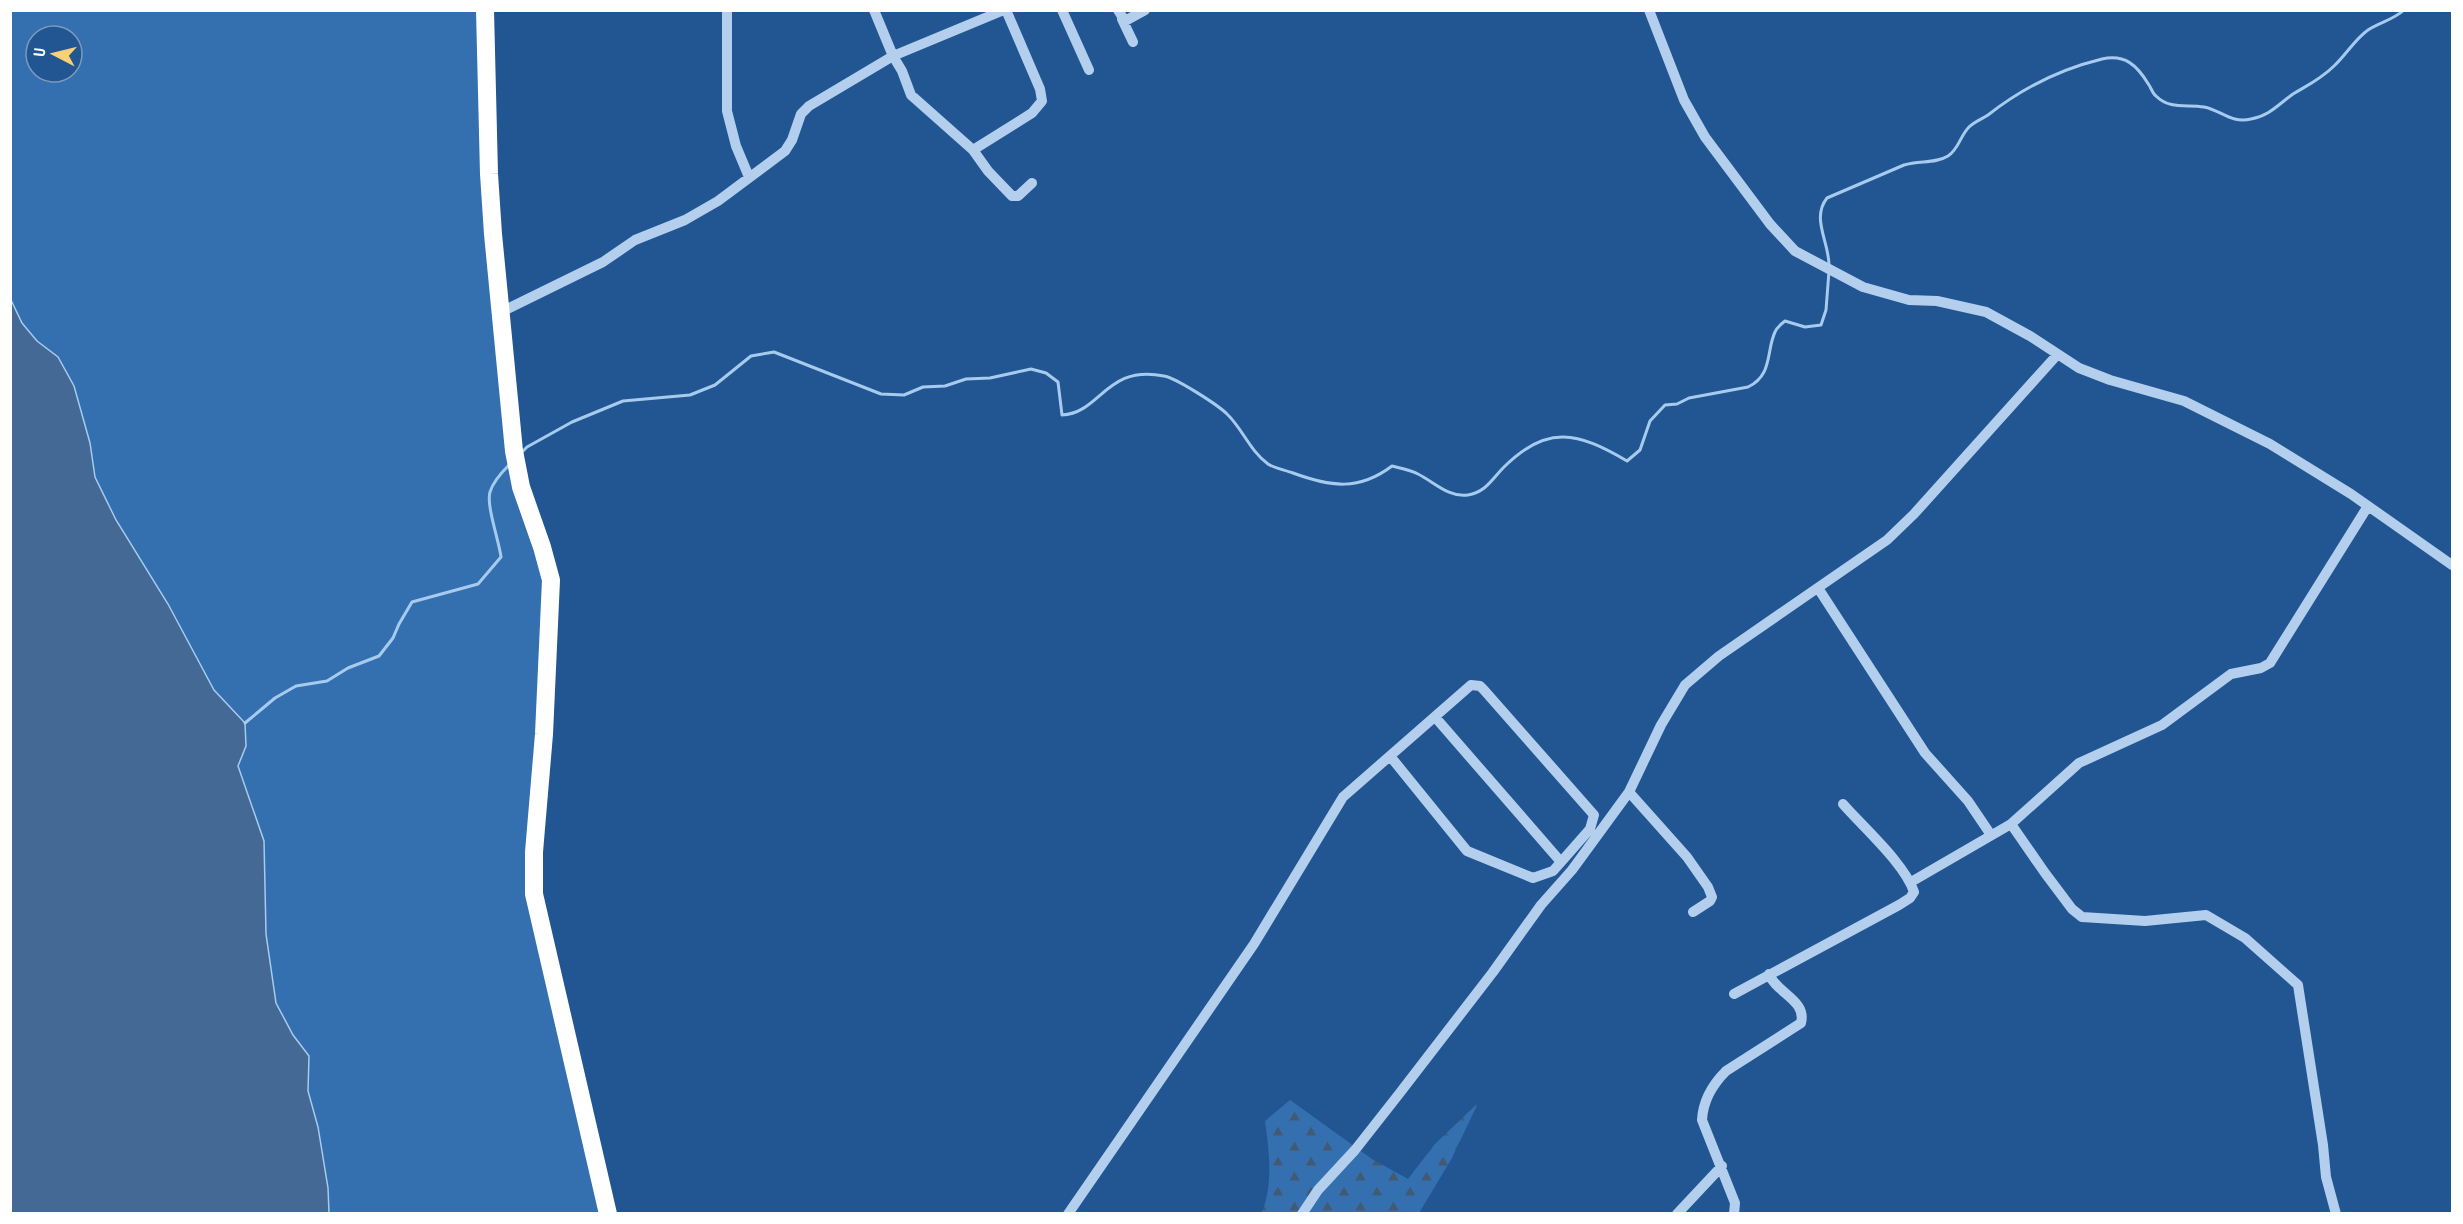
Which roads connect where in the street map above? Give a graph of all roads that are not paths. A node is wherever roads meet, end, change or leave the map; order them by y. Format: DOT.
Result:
graph roads {
  1 [pos="485,10"];
  2 [pos="727,10"];
  3 [pos="874,10"];
  4 [pos="1005,10"];
  5 [pos="1062,10"];
  6 [pos="1145,10"];
  7 [pos="1649,10"];
  8 [pos="1120,15"];
  9 [pos="1133,42"];
  10 [pos="893,56"];
  11 [pos="1089,70"];
  12 [pos="973,150"];
  13 [pos="749,177"];
  14 [pos="1032,183"];
  15 [pos="499,313"];
  16 [pos="2057,355"];
  17 [pos="2368,506"];
  18 [pos="2452,565"];
  19 [pos="1818,588"];
  20 [pos="1435,717"];
  21 [pos="1390,756"];
  22 [pos="1629,792"];
  23 [pos="1843,804"];
  24 [pos="2011,824"];
  25 [pos="1991,835"];
  26 [pos="1561,862"];
  27 [pos="1911,882"];
  28 [pos="1693,912"];
  29 [pos="1769,974"];
  30 [pos="1734,994"];
  31 [pos="1722,1166"];
  32 [pos="608,1214"];
  33 [pos="1068,1214"];
  34 [pos="1302,1214"];
  35 [pos="1677,1214"];
  36 [pos="1734,1214"];
  37 [pos="2336,1214"];
  1 -- 15 [label="highway"];
  2 -- 13 [label="street"];
  3 -- 10 [label="street"];
  4 -- 10 [label="street"];
  4 -- 12 [label="street"];
  5 -- 11 [label="street"];
  6 -- 8 [label="street"];
  7 -- 16 [label="street"];
  8 -- 9 [label="street"];
  10 -- 12 [label="street"];
  10 -- 13 [label="street"];
  12 -- 14 [label="street"];
  13 -- 15 [label="street"];
  15 -- 32 [label="highway"];
  16 -- 17 [label="street"];
  16 -- 19 [label="street"];
  17 -- 18 [label="street"];
  17 -- 24 [label="street"];
  19 -- 22 [label="street"];
  19 -- 25 [label="street"];
  20 -- 21 [label="street"];
  20 -- 26 [label="street"];
  20 -- 26 [label="street"];
  21 -- 26 [label="street"];
  21 -- 33 [label="street"];
  22 -- 28 [label="street"];
  22 -- 34 [label="street"];
  23 -- 27 [label="street"];
  24 -- 25 [label="street"];
  24 -- 37 [label="street"];
  25 -- 27 [label="street"];
  27 -- 29 [label="street"];
  29 -- 30 [label="street"];
  29 -- 31 [label="street"];
  31 -- 35 [label="street"];
  31 -- 36 [label="street"];
}
